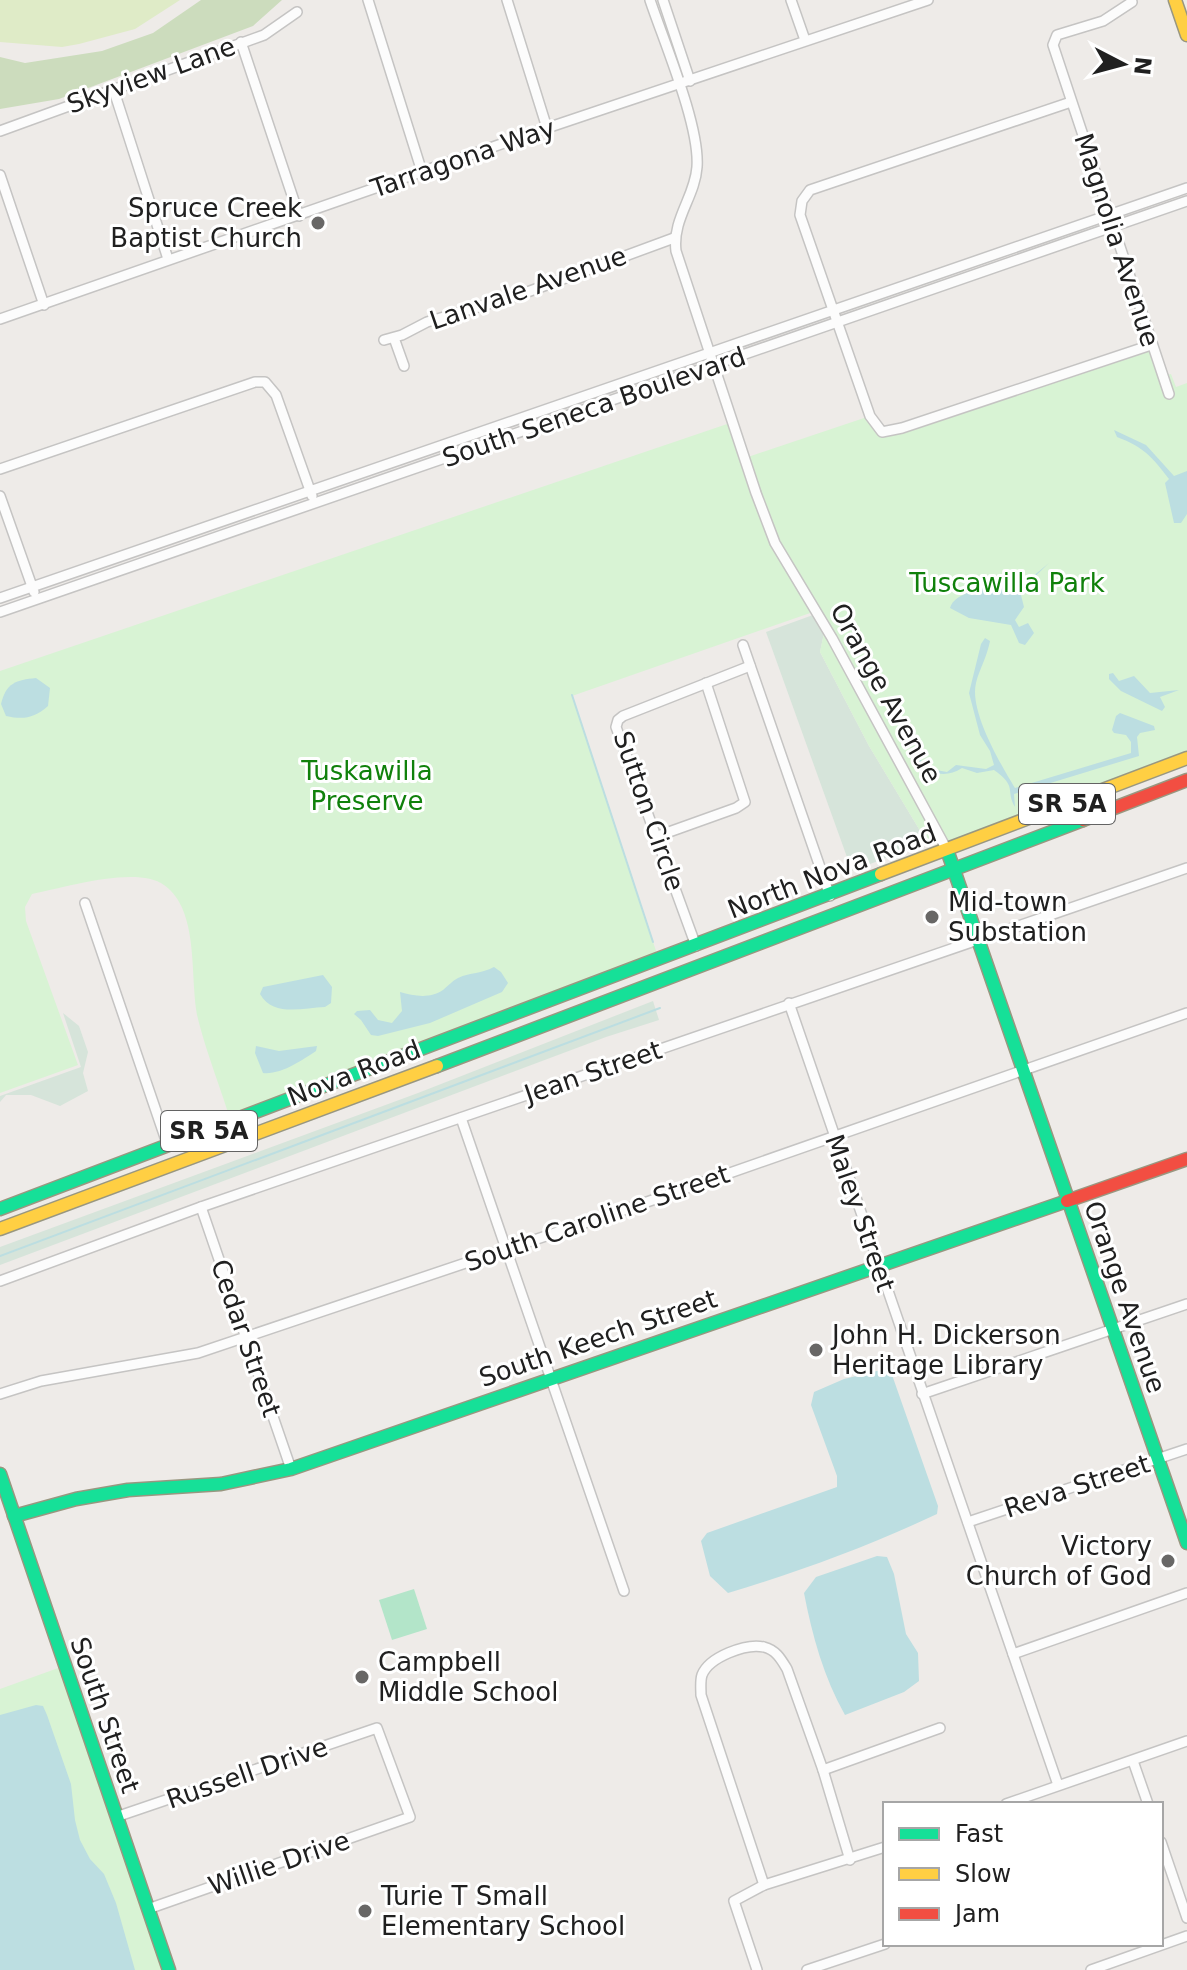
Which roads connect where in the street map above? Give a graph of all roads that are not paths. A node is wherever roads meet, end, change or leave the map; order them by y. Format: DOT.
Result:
graph roads {
  1 [pos="368,0"];
  2 [pos="507,0"];
  3 [pos="650,0"];
  4 [pos="663,0"];
  5 [pos="791,0"];
  6 [pos="1175,0"];
  7 [pos="921,1"];
  8 [pos="1132,2"];
  9 [pos="297,12"];
  10 [pos="1187,35"];
  11 [pos="805,40"];
  12 [pos="241,42"];
  13 [pos="690,81"];
  14 [pos="679,85"];
  15 [pos="113,88"];
  16 [pos="1071,102"];
  17 [pos="547,128"];
  18 [pos="0,131"];
  19 [pos="422,172"];
  20 [pos="0,175"];
  21 [pos="1187,188"];
  22 [pos="1170,194"];
  23 [pos="1187,201"];
  24 [pos="1174,206"];
  25 [pos="1108,215"];
  26 [pos="299,216"];
  27 [pos="1112,227"];
  28 [pos="674,238"];
  29 [pos="168,259"];
  30 [pos="972,263"];
  31 [pos="977,274"];
  32 [pos="44,305"];
  33 [pos="833,311"];
  34 [pos="0,319"];
  35 [pos="837,323"];
  36 [pos="1151,345"];
  37 [pos="710,354"];
  38 [pos="714,365"];
  39 [pos="404,366"];
  40 [pos="1169,394"];
  41 [pos="574,401"];
  42 [pos="578,412"];
  43 [pos="432,450"];
  44 [pos="436,461"];
  45 [pos="0,469"];
  46 [pos="311,492"];
  47 [pos="0,496"];
  48 [pos="314,503"];
  49 [pos="169,540"];
  50 [pos="173,552"];
  51 [pos="32,587"];
  52 [pos="0,598"];
  53 [pos="37,599"];
  54 [pos="0,612"];
  55 [pos="743,645"];
  56 [pos="750,666"];
  57 [pos="706,683"];
  58 [pos="1187,758"];
  59 [pos="1187,780"];
  60 [pos="655,837"];
  61 [pos="947,850"];
  62 [pos="954,868"];
  63 [pos="1187,868"];
  64 [pos="830,896"];
  65 [pos="85,903"];
  66 [pos="722,937"];
  67 [pos="978,939"];
  68 [pos="696,946"];
  69 [pos="706,963"];
  70 [pos="677,975"];
  71 [pos="789,1003"];
  72 [pos="1187,1013"];
  73 [pos="493,1023"];
  74 [pos="499,1042"];
  75 [pos="395,1060"];
  76 [pos="1023,1070"];
  77 [pos="366,1071"];
  78 [pos="371,1090"];
  79 [pos="343,1100"];
  80 [pos="461,1118"];
  81 [pos="833,1136"];
  82 [pos="168,1146"];
  83 [pos="1187,1159"];
  84 [pos="150,1173"];
  85 [pos="1068,1199"];
  86 [pos="201,1207"];
  87 [pos="0,1209"];
  88 [pos="0,1229"];
  89 [pos="507,1249"];
  90 [pos="877,1264"];
  91 [pos="0,1281"];
  92 [pos="1187,1304"];
  93 [pos="1113,1329"];
  94 [pos="245,1337"];
  95 [pos="551,1378"];
  96 [pos="0,1394"];
  97 [pos="922,1394"];
  98 [pos="1187,1449"];
  99 [pos="1158,1459"];
  100 [pos="291,1469"];
  101 [pos="0,1474"];
  102 [pos="14,1516"];
  103 [pos="968,1522"];
  104 [pos="1187,1543"];
  105 [pos="624,1591"];
  106 [pos="1187,1593"];
  107 [pos="1013,1654"];
  108 [pos="377,1728"];
  109 [pos="940,1728"];
  110 [pos="1187,1741"];
  111 [pos="1133,1761"];
  112 [pos="823,1770"];
  113 [pos="1058,1785"];
  114 [pos="1011,1802"];
  115 [pos="1147,1802"];
  116 [pos="116,1817"];
  117 [pos="883,1848"];
  118 [pos="1163,1850"];
  119 [pos="850,1860"];
  120 [pos="764,1885"];
  121 [pos="148,1909"];
  122 [pos="1187,1918"];
  123 [pos="1187,1936"];
  124 [pos="1163,1944"];
  125 [pos="883,1945"];
  126 [pos="1159,1946"];
  127 [pos="169,1970"];
  128 [pos="757,1970"];
  129 [pos="807,1970"];
  130 [pos="1091,1970"];
  1 -- 19 [label="street"];
  2 -- 17 [label="street"];
  3 -- 14 [label="street"];
  4 -- 13 [label="street"];
  5 -- 11 [label="street"];
  6 -- 10 [label="main road"];
  7 -- 11 [label="street, Tarragona Way"];
  8 -- 16 [label="street, Magnolia Avenue"];
  9 -- 12 [label="street, Skyview Lane"];
  11 -- 13 [label="street, Tarragona Way"];
  12 -- 15 [label="street, Skyview Lane"];
  12 -- 26 [label="street"];
  13 -- 14 [label="street, Tarragona Way"];
  14 -- 17 [label="street, Tarragona Way"];
  14 -- 28 [label="street"];
  15 -- 18 [label="street, Skyview Lane"];
  15 -- 29 [label="street"];
  16 -- 25 [label="street, Magnolia Avenue"];
  16 -- 33 [label="street"];
  17 -- 19 [label="street, Tarragona Way"];
  19 -- 26 [label="street, Tarragona Way"];
  20 -- 32 [label="street"];
  21 -- 22 [label="street, South Seneca Boulevard"];
  22 -- 24 [label="street"];
  22 -- 25 [label="street, South Seneca Boulevard"];
  23 -- 24 [label="street, South Seneca Boulevard"];
  24 -- 27 [label="street, South Seneca Boulevard"];
  25 -- 27 [label="street, Magnolia Avenue"];
  25 -- 30 [label="street, South Seneca Boulevard"];
  26 -- 29 [label="street, Tarragona Way"];
  27 -- 31 [label="street, South Seneca Boulevard"];
  27 -- 36 [label="street, Magnolia Avenue"];
  28 -- 37 [label="street, Orange Avenue"];
  28 -- 39 [label="street, Lanvale Avenue"];
  29 -- 32 [label="street, Tarragona Way"];
  30 -- 31 [label="street"];
  30 -- 33 [label="street, South Seneca Boulevard"];
  31 -- 35 [label="street, South Seneca Boulevard"];
  32 -- 34 [label="street, Tarragona Way"];
  33 -- 35 [label="street"];
  33 -- 37 [label="street, South Seneca Boulevard"];
  35 -- 36 [label="street"];
  35 -- 38 [label="street, South Seneca Boulevard"];
  36 -- 40 [label="street, Magnolia Avenue"];
  37 -- 38 [label="street, Orange Avenue"];
  37 -- 41 [label="street, South Seneca Boulevard"];
  38 -- 42 [label="street, South Seneca Boulevard"];
  38 -- 61 [label="street, Orange Avenue"];
  41 -- 42 [label="street"];
  41 -- 43 [label="street, South Seneca Boulevard"];
  42 -- 44 [label="street, South Seneca Boulevard"];
  43 -- 44 [label="street"];
  43 -- 46 [label="street, South Seneca Boulevard"];
  44 -- 48 [label="street, South Seneca Boulevard"];
  45 -- 46 [label="street"];
  46 -- 48 [label="street"];
  46 -- 49 [label="street, South Seneca Boulevard"];
  47 -- 51 [label="street"];
  48 -- 50 [label="street, South Seneca Boulevard"];
  49 -- 50 [label="street"];
  49 -- 51 [label="street, South Seneca Boulevard"];
  50 -- 53 [label="street, South Seneca Boulevard"];
  51 -- 52 [label="street, South Seneca Boulevard"];
  51 -- 53 [label="street"];
  53 -- 54 [label="street, South Seneca Boulevard"];
  55 -- 56 [label="street"];
  56 -- 57 [label="street, Sutton Circle"];
  56 -- 64 [label="street"];
  57 -- 60 [label="street, Sutton Circle"];
  57 -- 60 [label="street"];
  58 -- 61 [label="main road, North Nova Road / SR 5A"];
  59 -- 62 [label="main road, North Nova Road / SR 5A"];
  60 -- 68 [label="street, Sutton Circle"];
  61 -- 62 [label="main road, Orange Avenue"];
  61 -- 64 [label="main road, North Nova Road / SR 5A"];
  62 -- 67 [label="main road, Orange Avenue"];
  62 -- 69 [label="main road, North Nova Road / SR 5A"];
  63 -- 67 [label="street, Jean Street"];
  64 -- 66 [label="main road, North Nova Road / SR 5A"];
  65 -- 82 [label="street"];
  66 -- 68 [label="main road, North Nova Road / SR 5A"];
  66 -- 69 [label="main road"];
  67 -- 71 [label="street, Jean Street"];
  67 -- 76 [label="main road, Orange Avenue"];
  68 -- 70 [label="main road"];
  68 -- 73 [label="main road, North Nova Road / SR 5A"];
  69 -- 70 [label="main road, North Nova Road / SR 5A"];
  70 -- 74 [label="main road, North Nova Road / SR 5A"];
  71 -- 80 [label="street, Jean Street"];
  71 -- 81 [label="street, Maley Street"];
  72 -- 76 [label="street, South Caroline Street"];
  73 -- 75 [label="main road, Nova Road / SR 5A"];
  74 -- 78 [label="main road, Nova Road / SR 5A"];
  75 -- 77 [label="main road, Nova Road / SR 5A"];
  75 -- 78 [label="main road"];
  76 -- 81 [label="street, South Caroline Street"];
  76 -- 85 [label="main road, Orange Avenue"];
  77 -- 79 [label="main road"];
  77 -- 82 [label="main road, Nova Road / SR 5A"];
  78 -- 79 [label="main road, Nova Road / SR 5A"];
  79 -- 84 [label="main road, Nova Road / SR 5A"];
  80 -- 86 [label="street, Jean Street"];
  80 -- 89 [label="street"];
  81 -- 89 [label="street, South Caroline Street"];
  81 -- 90 [label="street, Maley Street"];
  82 -- 84 [label="main road"];
  82 -- 87 [label="main road, Nova Road / SR 5A"];
  83 -- 85 [label="main road, South Keech Street"];
  84 -- 88 [label="main road, Nova Road / SR 5A"];
  85 -- 90 [label="main road, South Keech Street"];
  85 -- 93 [label="main road, Orange Avenue"];
  86 -- 91 [label="street, Jean Street"];
  86 -- 94 [label="street, Cedar Street"];
  89 -- 94 [label="street, South Caroline Street"];
  89 -- 95 [label="street"];
  90 -- 95 [label="main road, South Keech Street"];
  90 -- 97 [label="street, Maley Street"];
  92 -- 93 [label="street"];
  93 -- 97 [label="street"];
  93 -- 99 [label="main road, Orange Avenue"];
  94 -- 96 [label="street, South Caroline Street"];
  94 -- 100 [label="street, Cedar Street"];
  95 -- 100 [label="main road, South Keech Street"];
  95 -- 105 [label="street"];
  97 -- 103 [label="street, Maley Street"];
  98 -- 99 [label="street, Reva Street"];
  99 -- 103 [label="street, Reva Street"];
  99 -- 104 [label="main road, Orange Avenue"];
  100 -- 102 [label="main road, South Keech Street"];
  101 -- 102 [label="main road, South Street"];
  102 -- 116 [label="main road, South Street"];
  103 -- 107 [label="street, Maley Street"];
  106 -- 107 [label="street"];
  107 -- 113 [label="street, Maley Street"];
  108 -- 116 [label="street, Russell Drive"];
  108 -- 121 [label="street, Willie Drive"];
  109 -- 112 [label="street"];
  110 -- 111 [label="street"];
  111 -- 113 [label="street"];
  111 -- 115 [label="street"];
  112 -- 119 [label="street"];
  112 -- 120 [label="street"];
  113 -- 114 [label="street"];
  116 -- 121 [label="main road, South Street"];
  117 -- 119 [label="street"];
  118 -- 122 [label="street"];
  119 -- 120 [label="street"];
  120 -- 128 [label="street"];
  121 -- 127 [label="main road, South Street"];
  123 -- 124 [label="street"];
  125 -- 129 [label="street"];
  126 -- 130 [label="street"];
}
